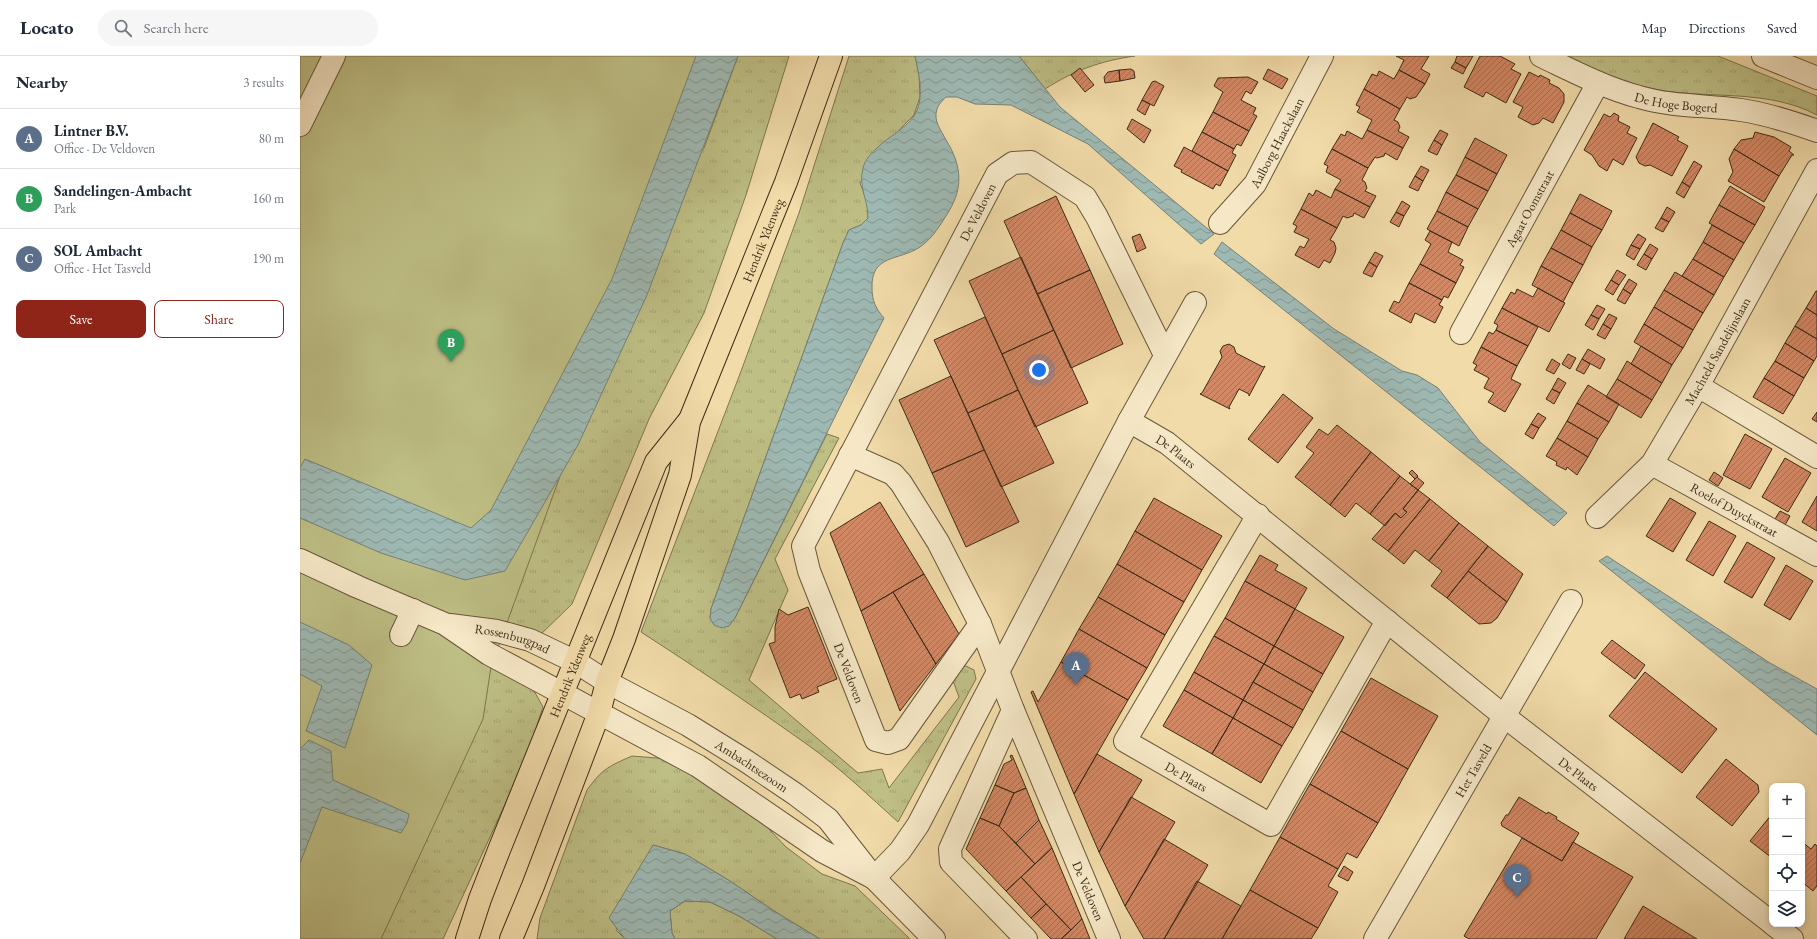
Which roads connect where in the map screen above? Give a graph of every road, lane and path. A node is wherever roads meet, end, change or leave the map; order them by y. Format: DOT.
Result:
graph roads {
  1 [pos="334,56"];
  2 [pos="831,56"];
  3 [pos="1322,56"];
  4 [pos="1541,56"];
  5 [pos="1763,56"];
  6 [pos="1817,78"];
  7 [pos="1598,83"];
  8 [pos="300,124"];
  9 [pos="1817,131"];
  10 [pos="1817,170"];
  11 [pos="1220,223"];
  12 [pos="1195,303"];
  13 [pos="1462,333"];
  14 [pos="1165,355"];
  15 [pos="1698,386"];
  16 [pos="1129,421"];
  17 [pos="689,422"];
  18 [pos="850,455"];
  19 [pos="1817,457"];
  20 [pos="1652,464"];
  21 [pos="1258,515"];
  22 [pos="1597,517"];
  23 [pos="1817,555"];
  24 [pos="300,560"];
  25 [pos="1571,601"];
  26 [pos="413,610"];
  27 [pos="1387,621"];
  28 [pos="445,624"];
  29 [pos="980,624"];
  30 [pos="401,635"];
  31 [pos="576,662"];
  32 [pos="999,672"];
  33 [pos="607,682"];
  34 [pos="563,693"];
  35 [pos="1013,710"];
  36 [pos="599,713"];
  37 [pos="1504,716"];
  38 [pos="874,878"];
  39 [pos="1769,922"];
  40 [pos="1776,927"];
  41 [pos="467,939"];
  42 [pos="511,939"];
  43 [pos="934,939"];
  44 [pos="1026,939"];
  45 [pos="1109,939"];
  46 [pos="1375,939"];
  47 [pos="1792,939"];
  1 -- 8 [label="street"];
  2 -- 17 [label="main road, Hendrik Ydenweg"];
  3 -- 11 [label="street, Aalborg Haackslaan"];
  4 -- 7 [label="street, De Hoge Bogerd"];
  5 -- 6 [label="street"];
  7 -- 9 [label="street, De Hoge Bogerd"];
  7 -- 13 [label="street, Agaat Oomstraat"];
  10 -- 15 [label="street, Machteld Sandelijnslaan"];
  12 -- 14 [label="street"];
  14 -- 16 [label="street"];
  14 -- 18 [label="street, De Veldoven"];
  15 -- 19 [label="street"];
  15 -- 20 [label="street, Machteld Sandelijnslaan"];
  16 -- 21 [label="street, De Plaats"];
  16 -- 32 [label="street"];
  17 -- 31 [label="main road, Hendrik Ydenweg"];
  17 -- 33 [label="main road, Hendrik Ydenweg"];
  18 -- 29 [label="street, De Veldoven"];
  18 -- 29 [label="street, De Veldoven"];
  20 -- 22 [label="street, Machteld Sandelijnslaan"];
  20 -- 23 [label="street, Roelof Duyckstraat"];
  21 -- 27 [label="street, De Plaats"];
  21 -- 27 [label="street, De Plaats"];
  24 -- 26 [label="street, Rossenburgpad"];
  25 -- 37 [label="street, Het Tasveld"];
  26 -- 28 [label="street, Rossenburgpad"];
  26 -- 30 [label="street"];
  27 -- 37 [label="street, De Plaats"];
  28 -- 31 [label="street, Rossenburgpad"];
  28 -- 34 [label="street, Rossenburgpad"];
  29 -- 32 [label="street, De Veldoven"];
  31 -- 33 [label="street, Rossenburgpad"];
  31 -- 34 [label="main road, Hendrik Ydenweg"];
  32 -- 35 [label="street, De Veldoven"];
  32 -- 38 [label="street"];
  33 -- 36 [label="main road, Hendrik Ydenweg"];
  33 -- 38 [label="street, Ambachtsezoom"];
  34 -- 36 [label="street, Rossenburgpad"];
  34 -- 41 [label="main road, Hendrik Ydenweg"];
  35 -- 44 [label="street"];
  35 -- 45 [label="street, De Veldoven"];
  36 -- 38 [label="street, Ambachtsezoom"];
  36 -- 42 [label="main road, Hendrik Ydenweg"];
  37 -- 39 [label="street, De Plaats"];
  37 -- 46 [label="street, Het Tasveld"];
  38 -- 43 [label="street, Ambachtsezoom"];
  40 -- 47 [label="street, De Plaats"];
}
